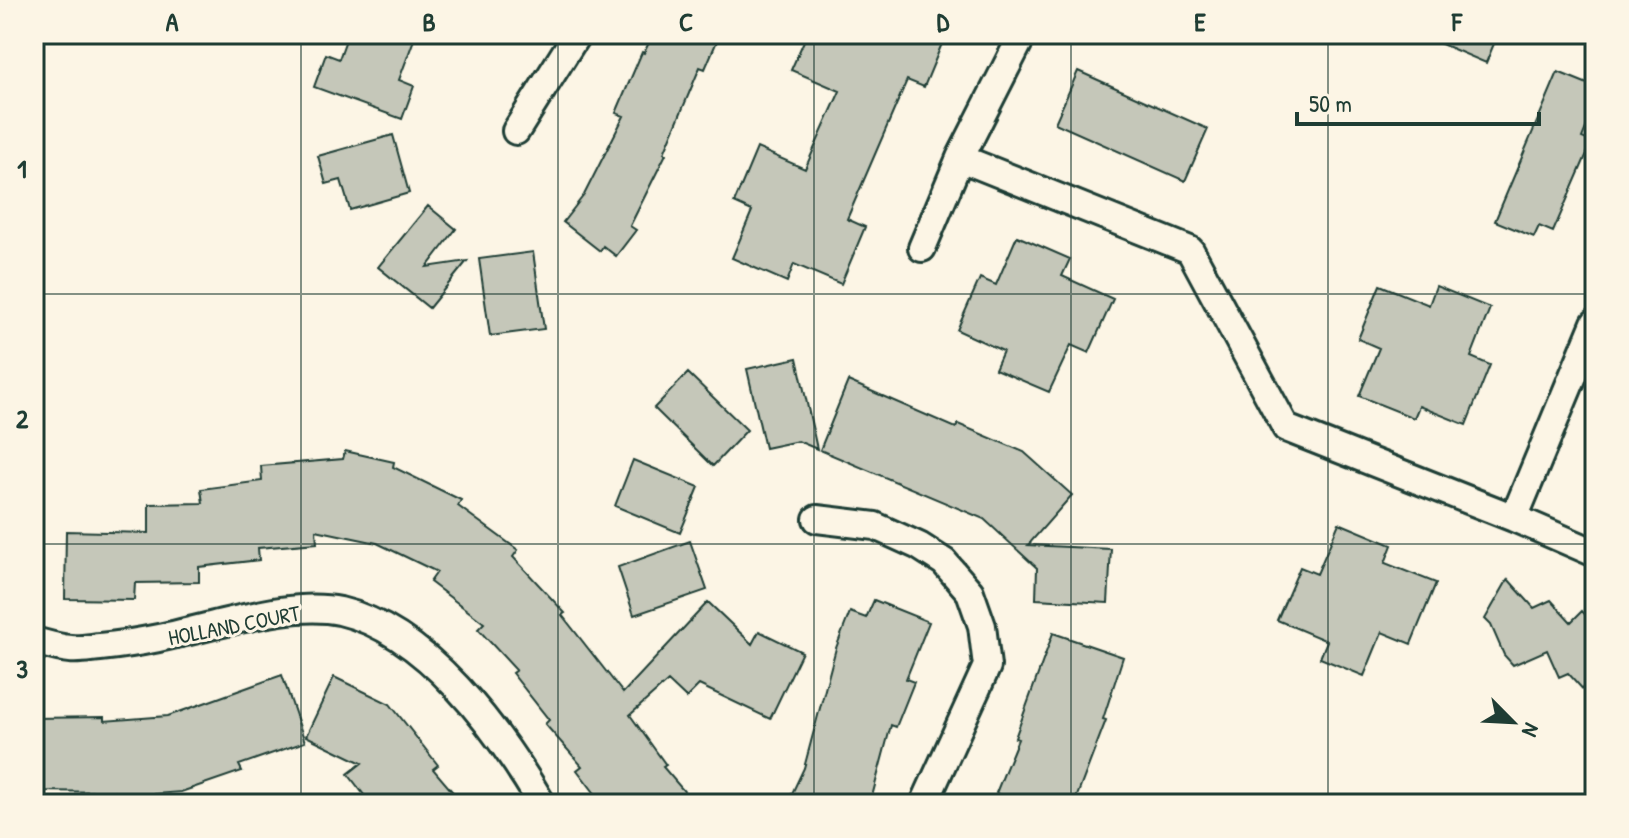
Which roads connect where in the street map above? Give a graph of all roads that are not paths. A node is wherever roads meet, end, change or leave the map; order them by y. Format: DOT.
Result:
graph roads {
  1 [pos="577,34"];
  2 [pos="1023,34"];
  3 [pos="516,131"];
  4 [pos="960,158"];
  5 [pos="922,248"];
  6 [pos="1595,323"];
  7 [pos="1514,518"];
  8 [pos="817,519"];
  9 [pos="1595,553"];
  10 [pos="34,641"];
  11 [pos="542,804"];
  12 [pos="924,804"];
  1 -- 3 [label="street"];
  2 -- 4 [label="street"];
  4 -- 5 [label="street"];
  4 -- 7 [label="street"];
  6 -- 7 [label="street"];
  7 -- 9 [label="street"];
  8 -- 12 [label="street"];
  10 -- 11 [label="street, HOLLAND COURT"];
}
